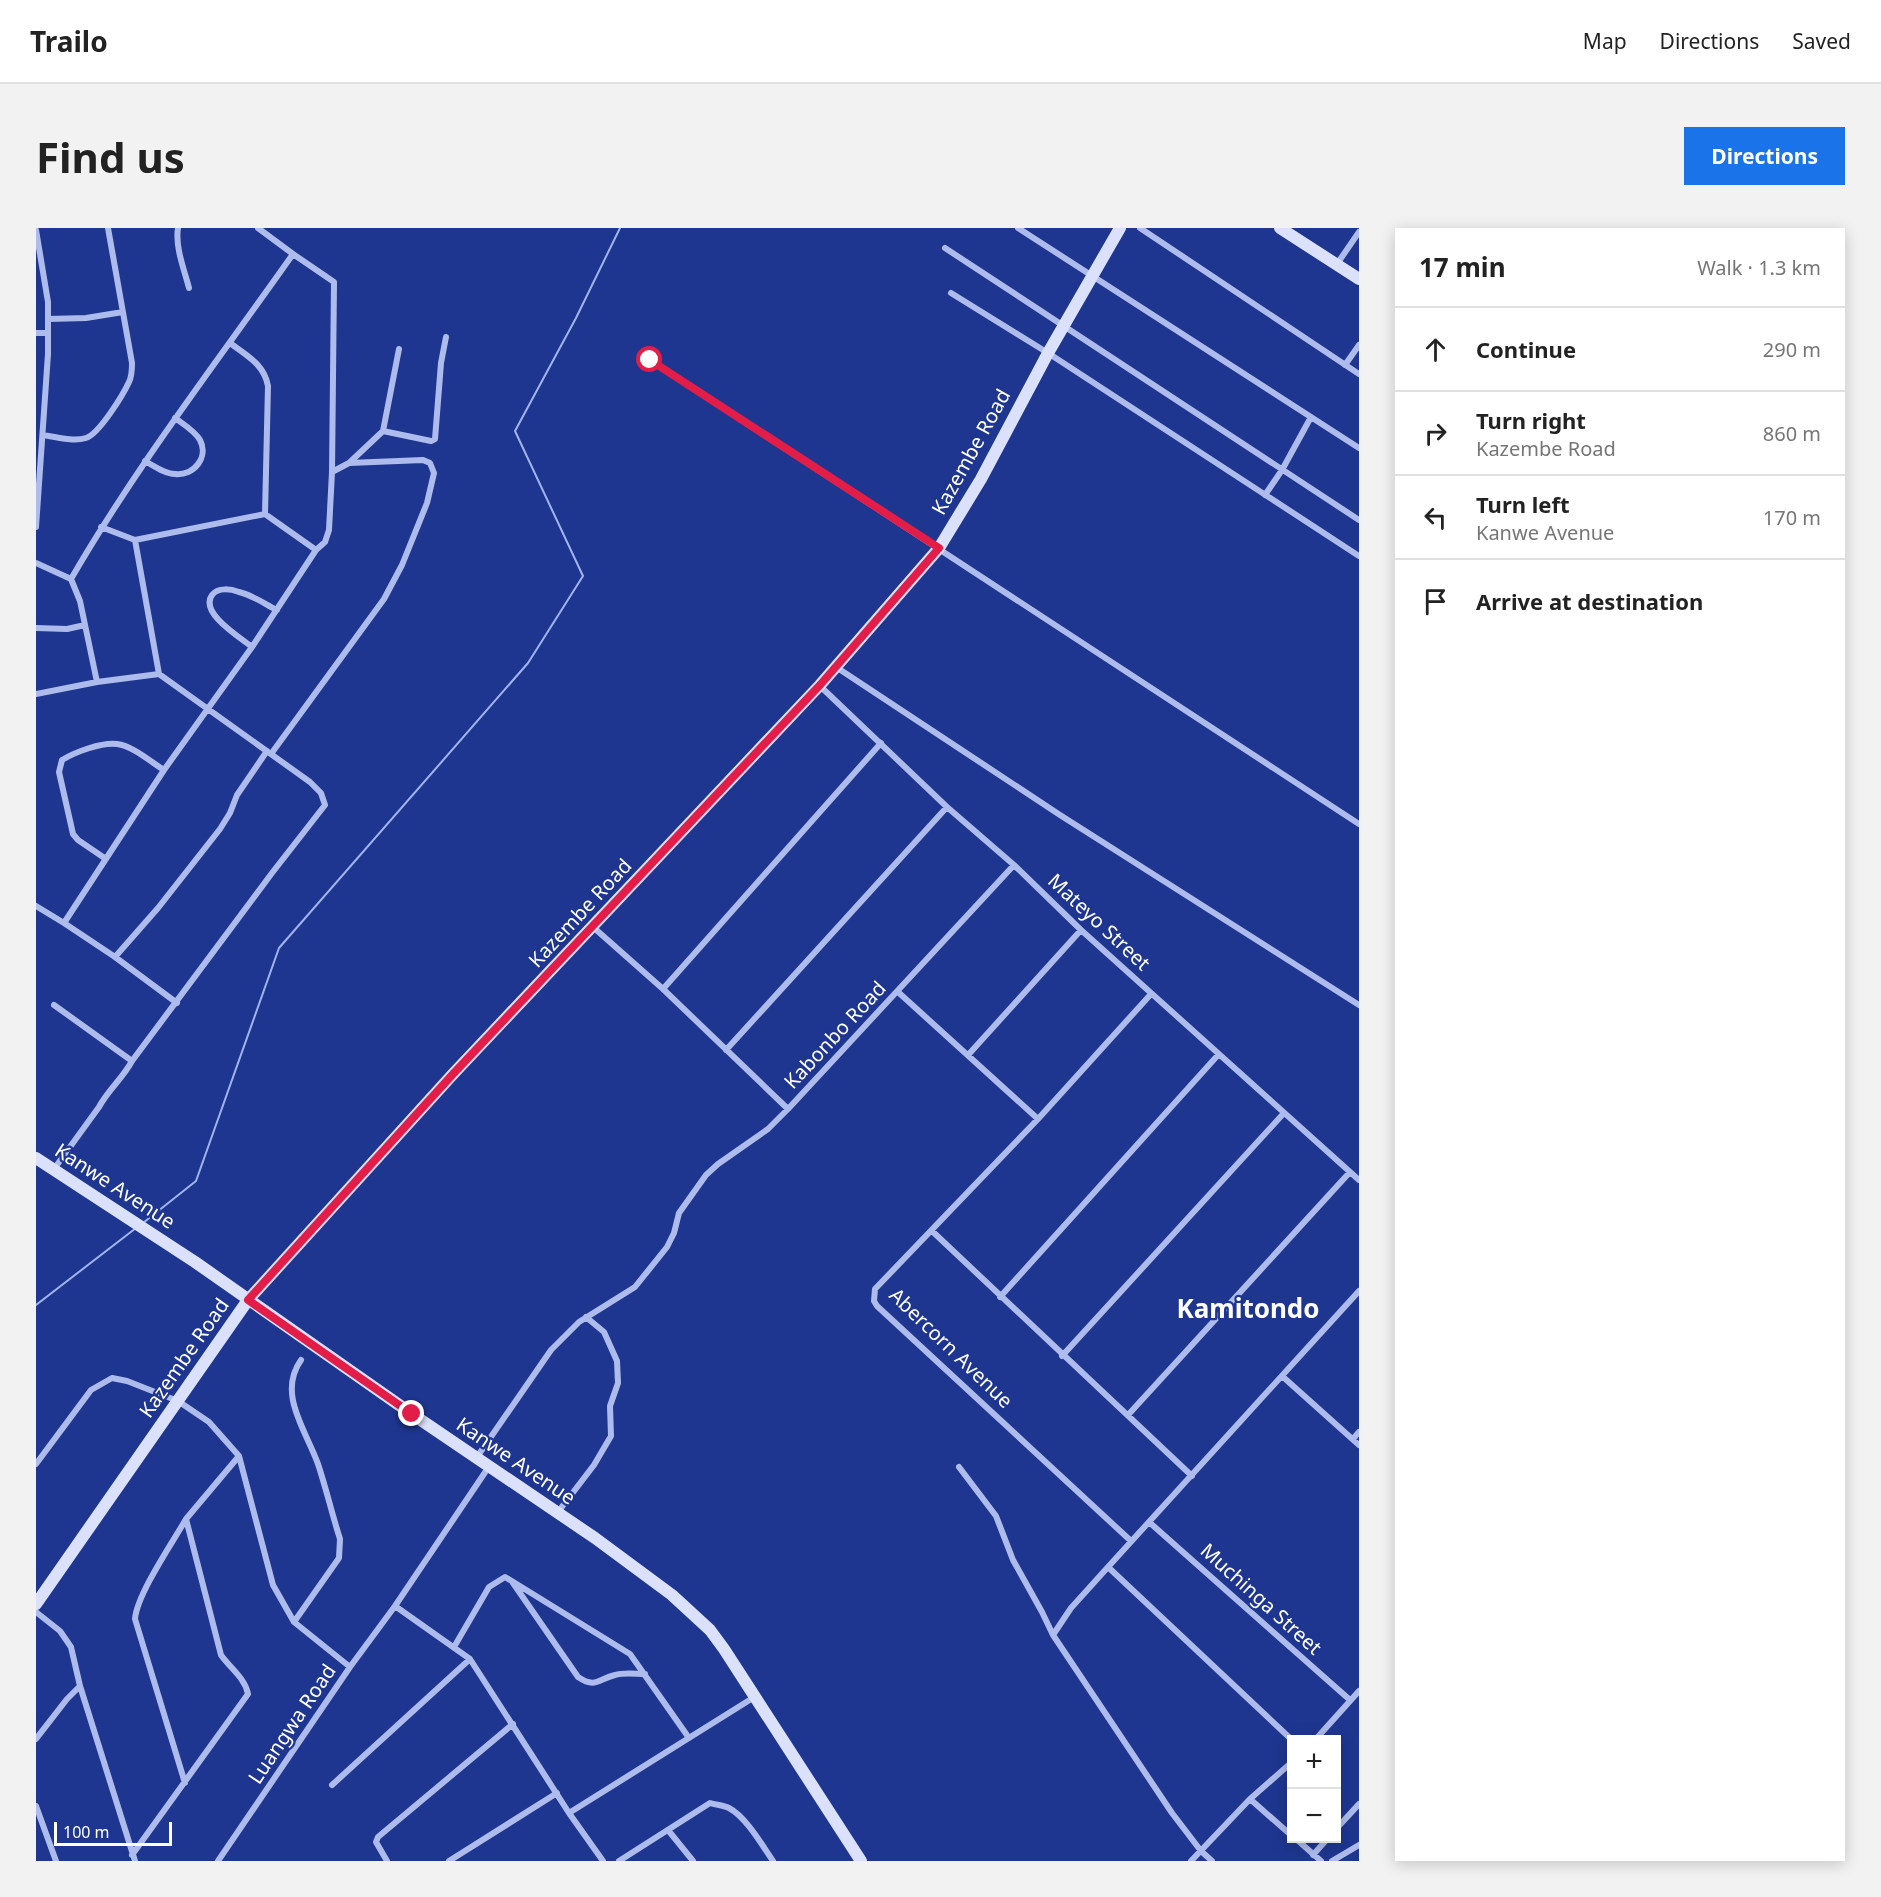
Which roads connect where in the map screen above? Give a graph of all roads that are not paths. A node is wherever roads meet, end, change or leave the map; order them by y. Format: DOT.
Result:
graph roads {
  1 [pos="108,228"];
  2 [pos="178,228"];
  3 [pos="258,228"];
  4 [pos="1018,228"];
  5 [pos="1120,228"];
  6 [pos="1140,228"];
  7 [pos="1280,228"];
  8 [pos="36,230"];
  9 [pos="1359,232"];
  10 [pos="945,248"];
  11 [pos="293,254"];
  12 [pos="1336,264"];
  13 [pos="1092,277"];
  14 [pos="1359,279"];
  15 [pos="189,288"];
  16 [pos="951,293"];
  17 [pos="123,312"];
  18 [pos="48,319"];
  19 [pos="1064,326"];
  20 [pos="36,333"];
  21 [pos="48,333"];
  22 [pos="446,337"];
  23 [pos="230,343"];
  24 [pos="1359,345"];
  25 [pos="399,349"];
  26 [pos="1048,353"];
  27 [pos="650,360"];
  28 [pos="1345,365"];
  29 [pos="1359,375"];
  30 [pos="1311,417"];
  31 [pos="175,418"];
  32 [pos="383,431"];
  33 [pos="43,435"];
  34 [pos="1359,448"];
  35 [pos="145,461"];
  36 [pos="349,463"];
  37 [pos="1282,470"];
  38 [pos="332,471"];
  39 [pos="1265,495"];
  40 [pos="265,514"];
  41 [pos="1359,520"];
  42 [pos="36,527"];
  43 [pos="101,527"];
  44 [pos="135,540"];
  45 [pos="939,548"];
  46 [pos="316,550"];
  47 [pos="1359,556"];
  48 [pos="36,563"];
  49 [pos="71,579"];
  50 [pos="277,610"];
  51 [pos="85,625"];
  52 [pos="36,628"];
  53 [pos="252,647"];
  54 [pos="836,667"];
  55 [pos="159,674"];
  56 [pos="97,681"];
  57 [pos="820,685"];
  58 [pos="36,694"];
  59 [pos="209,708"];
  60 [pos="880,744"];
  61 [pos="269,753"];
  62 [pos="164,770"];
  63 [pos="947,807"];
  64 [pos="1359,824"];
  65 [pos="106,859"];
  66 [pos="1014,865"];
  67 [pos="36,906"];
  68 [pos="64,923"];
  69 [pos="593,927"];
  70 [pos="1081,930"];
  71 [pos="115,957"];
  72 [pos="663,989"];
  73 [pos="898,992"];
  74 [pos="1151,994"];
  75 [pos="177,1003"];
  76 [pos="54,1005"];
  77 [pos="1359,1005"];
  78 [pos="726,1050"];
  79 [pos="969,1054"];
  80 [pos="1218,1055"];
  81 [pos="132,1061"];
  82 [pos="788,1109"];
  83 [pos="1284,1113"];
  84 [pos="1038,1119"];
  85 [pos="36,1158"];
  86 [pos="54,1169"];
  87 [pos="1350,1172"];
  88 [pos="1359,1180"];
  89 [pos="932,1231"];
  90 [pos="1359,1291"];
  91 [pos="1000,1297"];
  92 [pos="248,1300"];
  93 [pos="586,1317"];
  94 [pos="1062,1356"];
  95 [pos="301,1360"];
  96 [pos="1282,1376"];
  97 [pos="178,1401"];
  98 [pos="1128,1415"];
  99 [pos="1359,1432"];
  100 [pos="1353,1439"];
  101 [pos="1359,1445"];
  102 [pos="239,1456"];
  103 [pos="477,1457"];
  104 [pos="36,1464"];
  105 [pos="490,1466"];
  106 [pos="959,1467"];
  107 [pos="1192,1476"];
  108 [pos="558,1512"];
  109 [pos="186,1519"];
  110 [pos="1149,1522"];
  111 [pos="1131,1541"];
  112 [pos="1108,1567"];
  113 [pos="511,1580"];
  114 [pos="36,1604"];
  115 [pos="395,1606"];
  116 [pos="36,1612"];
  117 [pos="294,1622"];
  118 [pos="1053,1635"];
  119 [pos="454,1647"];
  120 [pos="470,1659"];
  121 [pos="350,1667"];
  122 [pos="645,1674"];
  123 [pos="80,1686"];
  124 [pos="1359,1691"];
  125 [pos="756,1696"];
  126 [pos="1350,1700"];
  127 [pos="513,1724"];
  128 [pos="1287,1735"];
  129 [pos="1319,1735"];
  130 [pos="689,1738"];
  131 [pos="36,1739"];
  132 [pos="1287,1766"];
  133 [pos="185,1783"];
  134 [pos="332,1785"];
  135 [pos="557,1793"];
  136 [pos="1250,1799"];
  137 [pos="1359,1804"];
  138 [pos="36,1806"];
  139 [pos="568,1812"];
  140 [pos="1341,1824"];
  141 [pos="668,1830"];
  142 [pos="1287,1832"];
  143 [pos="1300,1843"];
  144 [pos="1324,1843"];
  145 [pos="1359,1845"];
  146 [pos="1201,1851"];
  147 [pos="1313,1855"];
  148 [pos="134,1858"];
  149 [pos="56,1861"];
  150 [pos="218,1861"];
  151 [pos="387,1861"];
  152 [pos="449,1861"];
  153 [pos="603,1861"];
  154 [pos="619,1861"];
  155 [pos="693,1861"];
  156 [pos="773,1861"];
  157 [pos="861,1861"];
  158 [pos="1191,1861"];
  159 [pos="1212,1861"];
  160 [pos="1321,1861"];
  161 [pos="1332,1861"];
  1 -- 17 [label="street"];
  2 -- 15 [label="street"];
  3 -- 11 [label="street"];
  4 -- 13 [label="street"];
  5 -- 13 [label="main road, Kazembe Road"];
  6 -- 28 [label="street"];
  7 -- 12 [label="main road"];
  8 -- 18 [label="street"];
  9 -- 12 [label="street"];
  10 -- 19 [label="street"];
  11 -- 23 [label="street"];
  11 -- 38 [label="street"];
  12 -- 14 [label="main road"];
  13 -- 19 [label="main road, Kazembe Road"];
  13 -- 30 [label="street"];
  16 -- 26 [label="street"];
  17 -- 18 [label="street"];
  17 -- 33 [label="street"];
  18 -- 21 [label="street"];
  19 -- 26 [label="main road, Kazembe Road"];
  19 -- 37 [label="street"];
  20 -- 21 [label="street"];
  21 -- 33 [label="street"];
  22 -- 32 [label="street"];
  23 -- 31 [label="street"];
  23 -- 40 [label="street"];
  24 -- 28 [label="street"];
  25 -- 32 [label="street"];
  26 -- 39 [label="street"];
  26 -- 45 [label="main road, Kazembe Road"];
  27 -- 45 [label="street"];
  28 -- 29 [label="street"];
  30 -- 34 [label="street"];
  30 -- 37 [label="street"];
  31 -- 35 [label="street"];
  31 -- 35 [label="street"];
  32 -- 36 [label="street"];
  33 -- 42 [label="street"];
  35 -- 43 [label="street"];
  36 -- 38 [label="street"];
  36 -- 61 [label="street"];
  37 -- 39 [label="street"];
  37 -- 41 [label="street"];
  38 -- 46 [label="street"];
  39 -- 47 [label="street"];
  40 -- 44 [label="street"];
  40 -- 46 [label="street"];
  43 -- 44 [label="street"];
  43 -- 49 [label="street"];
  44 -- 55 [label="street"];
  45 -- 54 [label="main road, Kazembe Road"];
  45 -- 64 [label="street"];
  46 -- 50 [label="street"];
  48 -- 49 [label="street"];
  49 -- 51 [label="street"];
  50 -- 53 [label="street"];
  50 -- 53 [label="street"];
  51 -- 52 [label="street"];
  51 -- 56 [label="street"];
  53 -- 59 [label="street"];
  54 -- 57 [label="main road, Kazembe Road"];
  54 -- 77 [label="street"];
  55 -- 56 [label="street"];
  55 -- 59 [label="street"];
  56 -- 58 [label="street"];
  57 -- 60 [label="street, Mateyo Street"];
  57 -- 69 [label="main road, Kazembe Road"];
  59 -- 61 [label="street"];
  59 -- 62 [label="street"];
  60 -- 63 [label="street, Mateyo Street"];
  60 -- 72 [label="street"];
  61 -- 71 [label="street"];
  61 -- 75 [label="street"];
  62 -- 65 [label="street"];
  62 -- 65 [label="street"];
  63 -- 66 [label="street, Mateyo Street"];
  63 -- 78 [label="street"];
  65 -- 68 [label="street"];
  66 -- 70 [label="street, Mateyo Street"];
  66 -- 73 [label="street, Kabonbo Road"];
  67 -- 68 [label="street"];
  68 -- 71 [label="street"];
  69 -- 72 [label="street, Kabonbo Road"];
  69 -- 92 [label="main road, Kazembe Road"];
  70 -- 74 [label="street, Mateyo Street"];
  70 -- 79 [label="street"];
  71 -- 75 [label="street"];
  72 -- 78 [label="street, Kabonbo Road"];
  73 -- 79 [label="street"];
  73 -- 82 [label="street, Kabonbo Road"];
  74 -- 80 [label="street, Mateyo Street"];
  74 -- 84 [label="street, Abercorn Avenue"];
  75 -- 81 [label="street"];
  76 -- 81 [label="street"];
  78 -- 82 [label="street, Kabonbo Road"];
  79 -- 84 [label="street"];
  80 -- 83 [label="street, Mateyo Street"];
  80 -- 91 [label="street"];
  81 -- 86 [label="street"];
  82 -- 93 [label="street"];
  83 -- 87 [label="street, Mateyo Street"];
  83 -- 94 [label="street"];
  84 -- 89 [label="street, Abercorn Avenue"];
  85 -- 86 [label="main road, Kanwe Avenue"];
  86 -- 92 [label="main road, Kanwe Avenue"];
  87 -- 88 [label="street, Mateyo Street"];
  87 -- 98 [label="street"];
  89 -- 91 [label="street"];
  89 -- 111 [label="street, Abercorn Avenue"];
  90 -- 96 [label="street"];
  91 -- 94 [label="street"];
  92 -- 97 [label="main road, Kazembe Road"];
  92 -- 103 [label="main road, Kanwe Avenue"];
  93 -- 103 [label="street"];
  93 -- 108 [label="street"];
  94 -- 98 [label="street"];
  95 -- 117 [label="street"];
  96 -- 100 [label="street"];
  96 -- 107 [label="street"];
  97 -- 102 [label="street"];
  97 -- 104 [label="street"];
  97 -- 114 [label="main road, Kazembe Road"];
  98 -- 107 [label="street"];
  99 -- 100 [label="street"];
  100 -- 101 [label="street"];
  102 -- 109 [label="street"];
  102 -- 117 [label="street"];
  103 -- 105 [label="main road, Kanwe Avenue"];
  105 -- 108 [label="main road, Kanwe Avenue"];
  105 -- 115 [label="street, Luangwa Road"];
  106 -- 118 [label="street"];
  107 -- 110 [label="street"];
  108 -- 125 [label="main road, Kanwe Avenue"];
  109 -- 133 [label="street"];
  109 -- 133 [label="street"];
  110 -- 111 [label="street"];
  110 -- 126 [label="street, Muchinga Street"];
  111 -- 112 [label="street"];
  112 -- 118 [label="street"];
  112 -- 128 [label="street"];
  113 -- 119 [label="street"];
  113 -- 122 [label="street"];
  113 -- 122 [label="street"];
  115 -- 119 [label="street"];
  115 -- 121 [label="street, Luangwa Road"];
  116 -- 123 [label="street"];
  117 -- 121 [label="street"];
  118 -- 146 [label="street"];
  119 -- 120 [label="street"];
  120 -- 127 [label="street"];
  120 -- 134 [label="street"];
  121 -- 150 [label="street, Luangwa Road"];
  122 -- 130 [label="street"];
  123 -- 131 [label="street"];
  123 -- 148 [label="street"];
  124 -- 126 [label="street"];
  125 -- 130 [label="street"];
  125 -- 157 [label="main road, Kanwe Avenue"];
  126 -- 129 [label="street"];
  127 -- 135 [label="street"];
  127 -- 151 [label="street"];
  130 -- 139 [label="street"];
  132 -- 136 [label="street"];
  133 -- 148 [label="street"];
  135 -- 139 [label="street"];
  135 -- 152 [label="street"];
  136 -- 142 [label="street"];
  136 -- 146 [label="street"];
  137 -- 140 [label="street"];
  138 -- 149 [label="street"];
  139 -- 153 [label="street"];
  141 -- 154 [label="street"];
  141 -- 155 [label="street"];
  141 -- 156 [label="street"];
  143 -- 147 [label="street"];
  144 -- 147 [label="street"];
  145 -- 161 [label="street"];
  146 -- 158 [label="street"];
  146 -- 159 [label="street"];
  147 -- 160 [label="street"];
}
